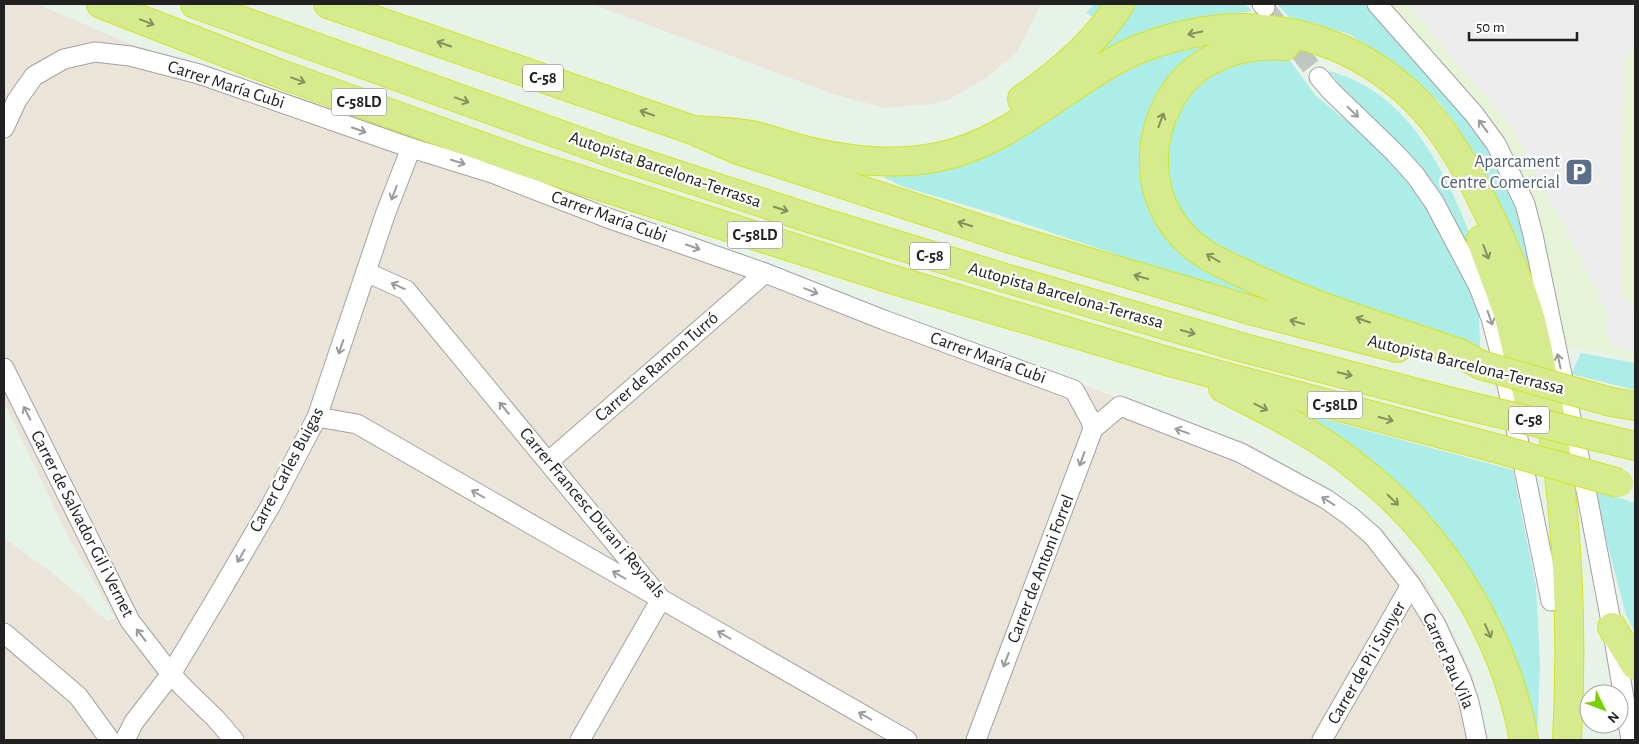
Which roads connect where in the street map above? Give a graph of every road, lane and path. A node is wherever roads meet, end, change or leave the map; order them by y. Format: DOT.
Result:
graph roads {
  1 [pos="328,4"];
  2 [pos="1120,4"];
  3 [pos="1377,4"];
  4 [pos="198,5"];
  5 [pos="105,6"];
  6 [pos="1319,77"];
  7 [pos="4,128"];
  8 [pos="693,130"];
  9 [pos="411,148"];
  10 [pos="860,158"];
  11 [pos="620,191"];
  12 [pos="366,272"];
  13 [pos="766,272"];
  14 [pos="1468,361"];
  15 [pos="1170,362"];
  16 [pos="4,368"];
  17 [pos="1623,404"];
  18 [pos="317,417"];
  19 [pos="1093,429"];
  20 [pos="1635,446"];
  21 [pos="548,462"];
  22 [pos="1627,485"];
  23 [pos="1411,585"];
  24 [pos="661,599"];
  25 [pos="1551,601"];
  26 [pos="1612,627"];
  27 [pos="4,633"];
  28 [pos="1635,665"];
  29 [pos="171,674"];
  30 [pos="110,740"];
  31 [pos="125,740"];
  32 [pos="234,740"];
  33 [pos="580,740"];
  34 [pos="907,740"];
  35 [pos="976,740"];
  36 [pos="1322,740"];
  37 [pos="1477,740"];
  38 [pos="1524,740"];
  39 [pos="1549,740"];
  40 [pos="1566,740"];
  41 [pos="1631,740"];
  8 -- 1 [label="highway, Autopista Barcelona-Terrassa / C-58, one-way"];
  2 -- 10 [label="highway"];
  26 -- 3 [label="street, one-way"];
  4 -- 11 [label="highway"];
  4 -- 20 [label="highway, Autopista Barcelona-Terrassa / C-58, one-way, bridge"];
  5 -- 11 [label="highway, C-58LD, one-way"];
  6 -- 25 [label="street, one-way"];
  7 -- 9 [label="street, Carrer María Cubi, one-way"];
  8 -- 10 [label="highway"];
  14 -- 8 [label="highway, Autopista Barcelona-Terrassa / C-58, one-way"];
  9 -- 12 [label="street, Carrer Carles Buigas, one-way"];
  9 -- 13 [label="street, Carrer María Cubi, one-way"];
  40 -- 10 [label="highway, one-way"];
  11 -- 15 [label="highway, C-58LD"];
  12 -- 18 [label="street, Carrer Carles Buigas, one-way"];
  21 -- 12 [label="street, Carrer Francesc Duran i Reynals, one-way"];
  13 -- 19 [label="street, Carrer María Cubi, one-way"];
  13 -- 21 [label="street, Carrer de Ramon Turró"];
  14 -- 17 [label="highway, Autopista Barcelona-Terrassa / C-58, bridge"];
  14 -- 25 [label="highway, one-way"];
  15 -- 22 [label="highway, C-58LD, one-way, bridge"];
  15 -- 38 [label="highway, one-way"];
  29 -- 16 [label="street, Carrer de Salvador Gil i Vernet, one-way"];
  24 -- 18 [label="street, one-way"];
  18 -- 29 [label="street, Carrer Carles Buigas, one-way"];
  23 -- 19 [label="street, Carrer de Antoni Forrel, one-way"];
  19 -- 35 [label="street, Carrer de Antoni Forrel, one-way"];
  21 -- 24 [label="street, Carrer Francesc Duran i Reynals"];
  23 -- 36 [label="street, Carrer de Pi i Sunyer"];
  23 -- 37 [label="street, Carrer Pau Vila"];
  24 -- 33 [label="street"];
  34 -- 24 [label="street, Carrer Francesc Duran i Reynals, one-way"];
  25 -- 39 [label="highway"];
  26 -- 28 [label="highway"];
  26 -- 41 [label="street"];
  27 -- 30 [label="street"];
  29 -- 31 [label="street, Carrer Carles Buigas"];
  29 -- 32 [label="street, Carrer de Salvador Gil i Vernet"];
}
